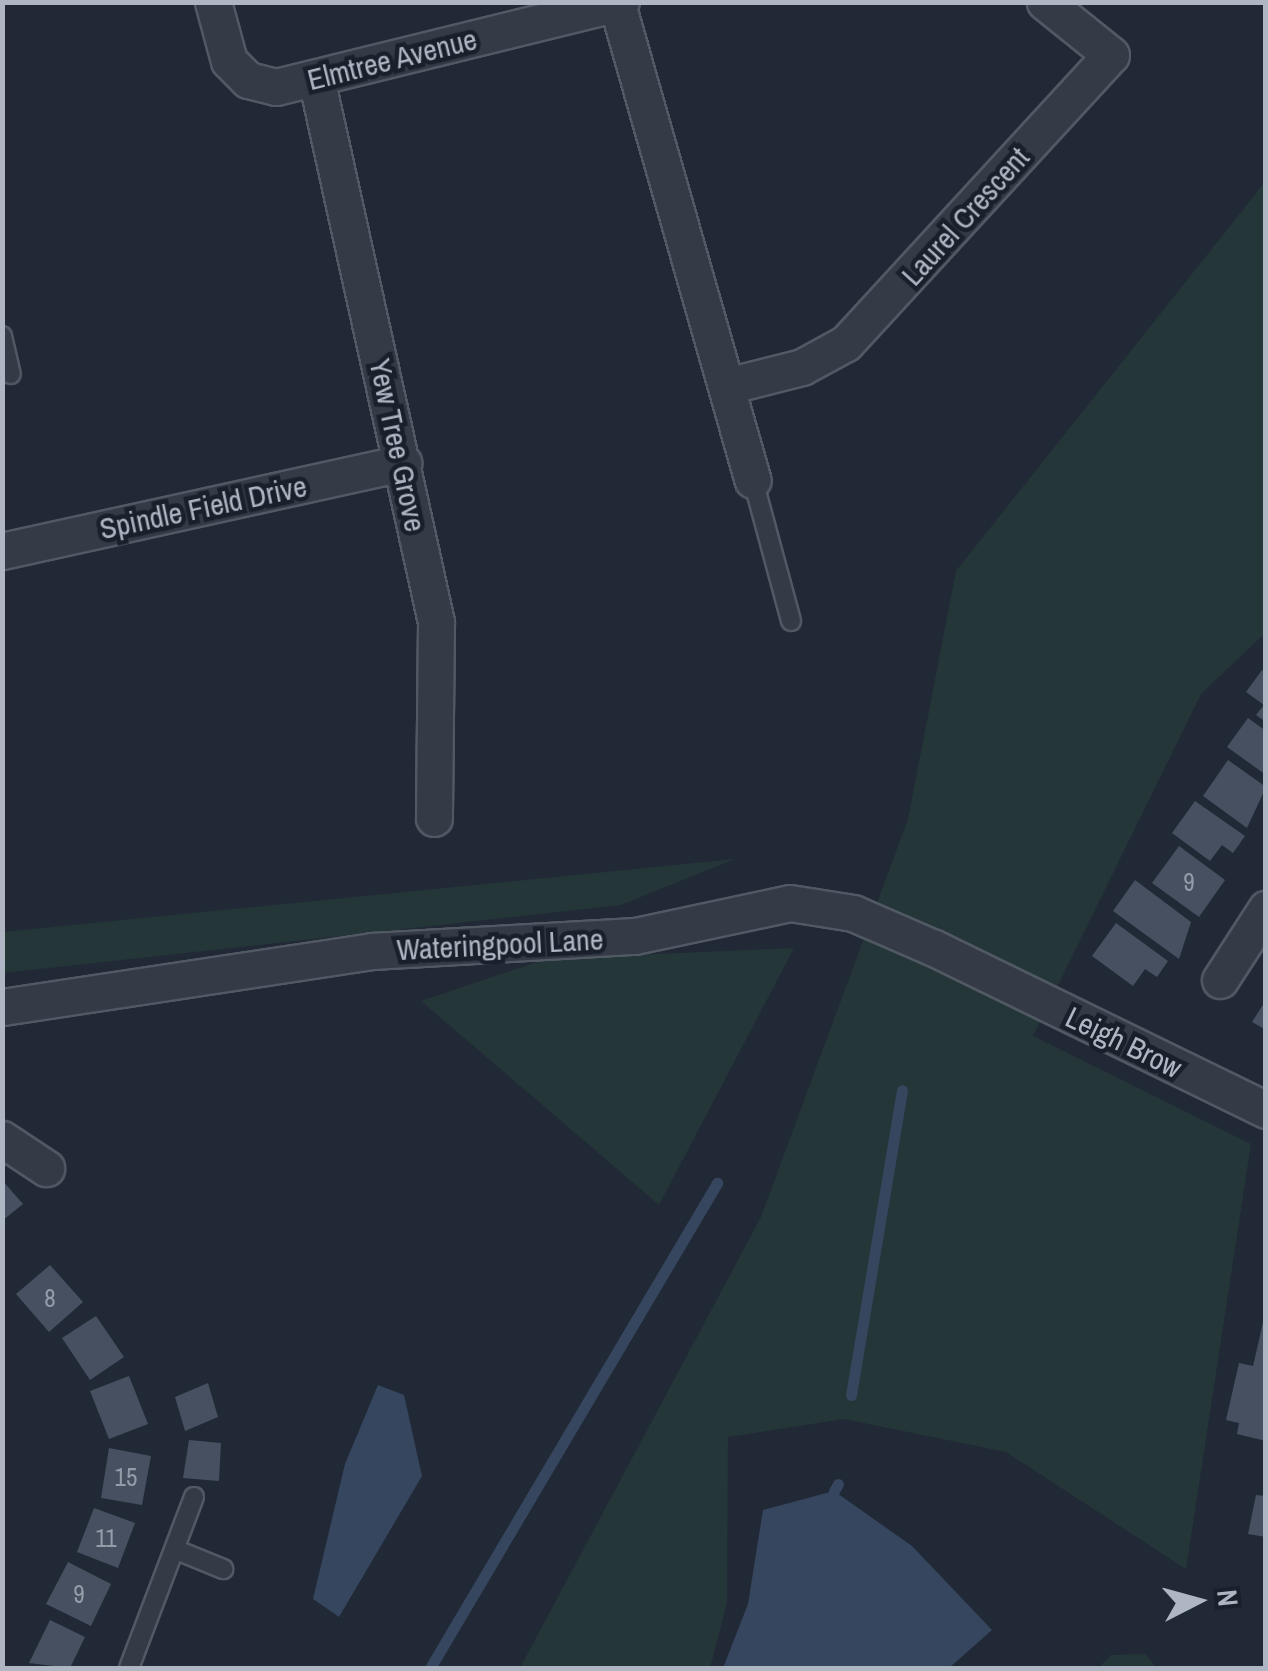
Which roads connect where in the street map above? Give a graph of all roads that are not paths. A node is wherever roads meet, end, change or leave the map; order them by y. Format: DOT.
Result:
graph roads {
  1 [pos="213,2"];
  2 [pos="1045,2"];
  3 [pos="619,3"];
  4 [pos="506,16"];
  5 [pos="316,78"];
  6 [pos="2,336"];
  7 [pos="11,374"];
  8 [pos="727,386"];
  9 [pos="403,463"];
  10 [pos="753,480"];
  11 [pos="2,551"];
  12 [pos="790,621"];
  13 [pos="434,818"];
  14 [pos="1266,908"];
  15 [pos="984,974"];
  16 [pos="1220,980"];
  17 [pos="2,1007"];
  18 [pos="1266,1110"];
  19 [pos="2,1140"];
  20 [pos="46,1168"];
  21 [pos="194,1497"];
  22 [pos="179,1551"];
  23 [pos="223,1569"];
  24 [pos="129,1668"];
  1 -- 5 [label="street, Elmtree Avenue"];
  2 -- 8 [label="street, Laurel Crescent"];
  3 -- 4 [label="street, Elmtree Avenue"];
  3 -- 8 [label="street"];
  4 -- 5 [label="street, Elmtree Avenue"];
  5 -- 9 [label="street, Yew Tree Grove"];
  6 -- 7 [label="lane"];
  8 -- 10 [label="street"];
  9 -- 11 [label="street, Spindle Field Drive"];
  9 -- 13 [label="street, Yew Tree Grove"];
  10 -- 12 [label="lane"];
  14 -- 16 [label="street"];
  15 -- 17 [label="street, Wateringpool Lane"];
  15 -- 18 [label="street, Leigh Brow"];
  19 -- 20 [label="street"];
  21 -- 22 [label="lane"];
  22 -- 23 [label="lane"];
  22 -- 24 [label="lane"];
}
